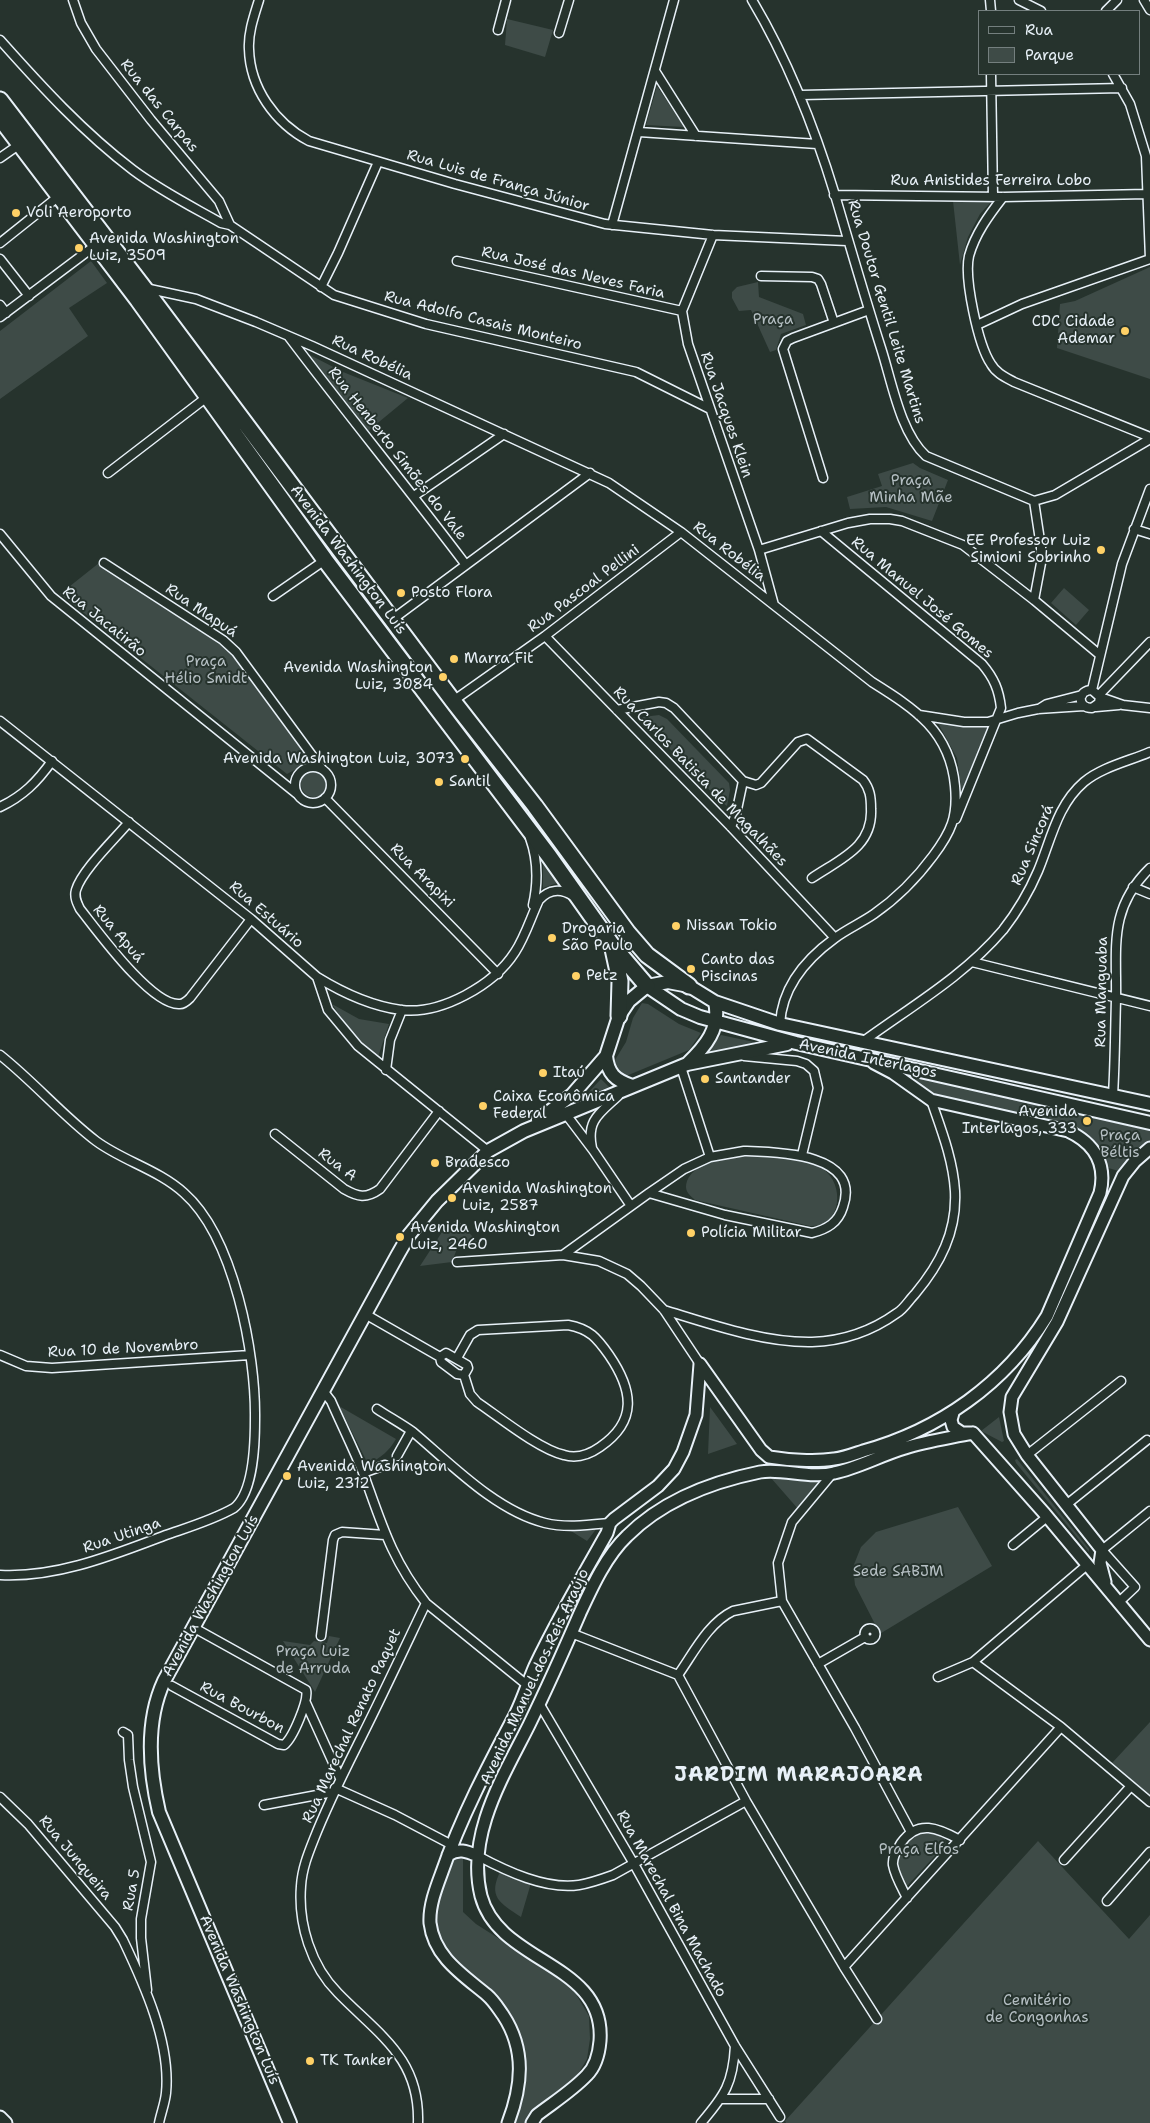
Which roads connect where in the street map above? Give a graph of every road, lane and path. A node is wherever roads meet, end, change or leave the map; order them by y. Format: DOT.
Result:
graph roads {
  1 [pos="73,0"];
  2 [pos="258,0"];
  3 [pos="506,0"];
  4 [pos="569,0"];
  5 [pos="674,0"];
  6 [pos="752,0"];
  7 [pos="1019,0"];
  8 [pos="1117,0"];
  9 [pos="1144,0"];
  10 [pos="1039,10"];
  11 [pos="1107,10"];
  12 [pos="1150,10"];
  13 [pos="498,30"];
  14 [pos="559,33"];
  15 [pos="0,40"];
  16 [pos="655,71"];
  17 [pos="991,75"];
  18 [pos="1114,75"];
  19 [pos="1122,88"];
  20 [pos="992,90"];
  21 [pos="800,94"];
  22 [pos="0,100"];
  23 [pos="0,118"];
  24 [pos="638,132"];
  25 [pos="696,136"];
  26 [pos="20,144"];
  27 [pos="818,144"];
  28 [pos="1148,155"];
  29 [pos="0,158"];
  30 [pos="378,162"];
  31 [pos="1147,194"];
  32 [pos="834,195"];
  33 [pos="59,196"];
  34 [pos="993,196"];
  35 [pos="1003,197"];
  36 [pos="230,224"];
  37 [pos="612,225"];
  38 [pos="713,235"];
  39 [pos="848,241"];
  40 [pos="0,243"];
  41 [pos="96,245"];
  42 [pos="0,259"];
  43 [pos="1150,259"];
  44 [pos="457,261"];
  45 [pos="762,276"];
  46 [pos="321,287"];
  47 [pos="144,288"];
  48 [pos="29,296"];
  49 [pos="0,305"];
  50 [pos="869,310"];
  51 [pos="682,311"];
  52 [pos="3,315"];
  53 [pos="834,323"];
  54 [pos="977,325"];
  55 [pos="288,336"];
  56 [pos="207,397"];
  57 [pos="710,409"];
  58 [pos="504,434"];
  59 [pos="1150,438"];
  60 [pos="108,474"];
  61 [pos="590,474"];
  62 [pos="823,478"];
  63 [pos="1150,489"];
  64 [pos="414,496"];
  65 [pos="1034,501"];
  66 [pos="1134,529"];
  67 [pos="821,531"];
  68 [pos="681,532"];
  69 [pos="1149,533"];
  70 [pos="0,534"];
  71 [pos="759,550"];
  72 [pos="324,560"];
  73 [pos="104,563"];
  74 [pos="466,565"];
  75 [pos="273,596"];
  76 [pos="1034,600"];
  77 [pos="774,605"];
  78 [pos="393,619"];
  79 [pos="546,636"];
  80 [pos="1150,642"];
  81 [pos="1100,655"];
  82 [pos="1092,693"];
  83 [pos="453,701"];
  84 [pos="1123,704"];
  85 [pos="1084,706"];
  86 [pos="1096,706"];
  87 [pos="1150,708"];
  88 [pos="1038,709"];
  89 [pos="617,710"];
  90 [pos="918,715"];
  91 [pos="0,721"];
  92 [pos="996,721"];
  93 [pos="1150,752"];
  94 [pos="52,762"];
  95 [pos="322,769"];
  96 [pos="743,781"];
  97 [pos="297,794"];
  98 [pos="325,798"];
  99 [pos="0,807"];
  100 [pos="129,822"];
  101 [pos="524,822"];
  102 [pos="953,824"];
  103 [pos="731,827"];
  104 [pos="1150,868"];
  105 [pos="812,878"];
  106 [pos="1133,887"];
  107 [pos="1150,894"];
  108 [pos="580,901"];
  109 [pos="251,919"];
  110 [pos="530,920"];
  111 [pos="835,938"];
  112 [pos="612,945"];
  113 [pos="972,962"];
  114 [pos="498,974"];
  115 [pos="317,977"];
  116 [pos="647,986"];
  117 [pos="689,986"];
  118 [pos="1116,998"];
  119 [pos="715,1002"];
  120 [pos="1150,1006"];
  121 [pos="402,1010"];
  122 [pos="619,1016"];
  123 [pos="717,1022"];
  124 [pos="780,1024"];
  125 [pos="861,1043"];
  126 [pos="796,1044"];
  127 [pos="0,1055"];
  128 [pos="606,1056"];
  129 [pos="732,1056"];
  130 [pos="864,1058"];
  131 [pos="684,1065"];
  132 [pos="386,1070"];
  133 [pos="629,1087"];
  134 [pos="1113,1095"];
  135 [pos="931,1100"];
  136 [pos="1150,1104"];
  137 [pos="440,1111"];
  138 [pos="564,1114"];
  139 [pos="1150,1123"];
  140 [pos="524,1130"];
  141 [pos="275,1134"];
  142 [pos="1150,1148"];
  143 [pos="592,1150"];
  144 [pos="488,1151"];
  145 [pos="802,1155"];
  146 [pos="710,1157"];
  147 [pos="1102,1169"];
  148 [pos="1124,1176"];
  149 [pos="649,1194"];
  150 [pos="631,1206"];
  151 [pos="563,1255"];
  152 [pos="457,1262"];
  153 [pos="664,1310"];
  154 [pos="365,1314"];
  155 [pos="1052,1319"];
  156 [pos="0,1355"];
  157 [pos="250,1355"];
  158 [pos="440,1357"];
  159 [pos="457,1358"];
  160 [pos="700,1364"];
  161 [pos="464,1375"];
  162 [pos="1122,1381"];
  163 [pos="324,1392"];
  164 [pos="377,1409"];
  165 [pos="953,1413"];
  166 [pos="411,1431"];
  167 [pos="973,1433"];
  168 [pos="1147,1440"];
  169 [pos="1027,1455"];
  170 [pos="397,1456"];
  171 [pos="834,1459"];
  172 [pos="385,1466"];
  173 [pos="363,1474"];
  174 [pos="832,1474"];
  175 [pos="1066,1505"];
  176 [pos="1150,1511"];
  177 [pos="1047,1517"];
  178 [pos="610,1523"];
  179 [pos="385,1535"];
  180 [pos="1012,1545"];
  181 [pos="1102,1550"];
  182 [pos="1076,1552"];
  183 [pos="1087,1565"];
  184 [pos="0,1575"];
  185 [pos="1108,1590"];
  186 [pos="782,1601"];
  187 [pos="426,1603"];
  188 [pos="1118,1603"];
  189 [pos="198,1630"];
  190 [pos="571,1633"];
  191 [pos="321,1636"];
  192 [pos="865,1637"];
  193 [pos="1150,1640"];
  194 [pos="973,1662"];
  195 [pos="818,1664"];
  196 [pos="678,1675"];
  197 [pos="938,1677"];
  198 [pos="527,1685"];
  199 [pos="172,1686"];
  200 [pos="306,1703"];
  201 [pos="539,1703"];
  202 [pos="1061,1727"];
  203 [pos="123,1732"];
  204 [pos="340,1778"];
  205 [pos="1131,1786"];
  206 [pos="334,1790"];
  207 [pos="0,1797"];
  208 [pos="746,1801"];
  209 [pos="1150,1802"];
  210 [pos="264,1805"];
  211 [pos="910,1832"];
  212 [pos="960,1840"];
  213 [pos="450,1850"];
  214 [pos="1150,1852"];
  215 [pos="478,1856"];
  216 [pos="1064,1860"];
  217 [pos="634,1864"];
  218 [pos="907,1898"];
  219 [pos="1107,1901"];
  220 [pos="844,1967"];
  221 [pos="147,1997"];
  222 [pos="877,2019"];
  223 [pos="735,2046"];
  224 [pos="721,2099"];
  225 [pos="769,2099"];
  226 [pos="0,2117"];
  227 [pos="780,2118"];
  228 [pos="6,2123"];
  229 [pos="159,2123"];
  230 [pos="290,2123"];
  231 [pos="418,2123"];
  232 [pos="508,2123"];
  233 [pos="532,2123"];
  234 [pos="701,2123"];
  1 -- 36 [label="street, Rua das Carpas"];
  2 -- 30 [label="street, Rua Luis de França Júnior"];
  3 -- 13 [label="street"];
  4 -- 14 [label="street"];
  5 -- 16 [label="street"];
  6 -- 21 [label="street, Rua Doutor Gentil Leite Martins"];
  7 -- 10 [label="street"];
  8 -- 11 [label="street"];
  9 -- 12 [label="street"];
  15 -- 36 [label="street, Rua Adolfo Casais Monteiro"];
  16 -- 24 [label="street"];
  16 -- 25 [label="street"];
  17 -- 20 [label="street"];
  18 -- 19 [label="street"];
  19 -- 20 [label="street"];
  19 -- 28 [label="street"];
  20 -- 21 [label="street"];
  20 -- 34 [label="street"];
  21 -- 27 [label="street, Rua Doutor Gentil Leite Martins"];
  22 -- 47 [label="highway, Avenida Washington Luís"];
  23 -- 26 [label="highway, Avenida Washington Luís"];
  24 -- 25 [label="street"];
  24 -- 37 [label="street"];
  25 -- 27 [label="street"];
  26 -- 29 [label="street"];
  26 -- 33 [label="highway, Avenida Washington Luís"];
  27 -- 32 [label="street, Rua Doutor Gentil Leite Martins"];
  28 -- 31 [label="street"];
  30 -- 37 [label="street, Rua Luis de França Júnior"];
  30 -- 46 [label="street"];
  31 -- 35 [label="street, Rua Anistides Ferreira Lobo"];
  31 -- 43 [label="street"];
  32 -- 34 [label="street, Rua Anistides Ferreira Lobo"];
  32 -- 39 [label="street, Rua Doutor Gentil Leite Martins"];
  33 -- 40 [label="street"];
  33 -- 41 [label="highway, Avenida Washington Luís"];
  34 -- 35 [label="street, Rua Anistides Ferreira Lobo"];
  35 -- 54 [label="street"];
  36 -- 46 [label="street, Rua Adolfo Casais Monteiro"];
  37 -- 38 [label="street, Rua Luis de França Júnior"];
  38 -- 39 [label="street, Rua Luis de França Júnior"];
  38 -- 51 [label="street"];
  39 -- 50 [label="street, Rua Doutor Gentil Leite Martins"];
  41 -- 48 [label="street"];
  41 -- 56 [label="highway, Avenida Washington Luís"];
  42 -- 48 [label="street"];
  43 -- 54 [label="street"];
  44 -- 51 [label="street, Rua José das Neves Faria"];
  45 -- 53 [label="street"];
  46 -- 57 [label="street, Rua Adolfo Casais Monteiro"];
  47 -- 55 [label="street, Rua Robélia"];
  47 -- 78 [label="highway, Avenida Washington Luís"];
  48 -- 52 [label="street"];
  49 -- 52 [label="street"];
  50 -- 53 [label="street"];
  50 -- 65 [label="street, Rua Doutor Gentil Leite Martins"];
  51 -- 57 [label="street, Rua Jacques Klein"];
  53 -- 62 [label="street"];
  54 -- 59 [label="street"];
  55 -- 58 [label="street, Rua Robélia"];
  55 -- 64 [label="street, Rua Henberto Simões do Vale"];
  56 -- 60 [label="street"];
  56 -- 72 [label="highway, Avenida Washington Luís"];
  57 -- 71 [label="street, Rua Jacques Klein"];
  58 -- 61 [label="street, Rua Robélia"];
  58 -- 64 [label="street"];
  59 -- 65 [label="street"];
  61 -- 68 [label="street, Rua Robélia"];
  61 -- 74 [label="street"];
  63 -- 66 [label="street"];
  64 -- 74 [label="street, Rua Henberto Simões do Vale"];
  65 -- 76 [label="street"];
  66 -- 69 [label="street"];
  66 -- 81 [label="street"];
  67 -- 71 [label="street"];
  67 -- 76 [label="street"];
  67 -- 92 [label="street, Rua Manuel José Gomes"];
  68 -- 77 [label="street, Rua Robélia"];
  68 -- 79 [label="street, Rua Pascoal Pellini"];
  70 -- 97 [label="street, Rua Jacatirão"];
  71 -- 77 [label="street, Rua Jacques Klein"];
  72 -- 75 [label="street"];
  72 -- 101 [label="highway, Avenida Washington Luís"];
  73 -- 95 [label="street, Rua Mapuá"];
  74 -- 78 [label="street"];
  76 -- 81 [label="street"];
  77 -- 90 [label="street, Rua Robélia"];
  78 -- 83 [label="highway, Avenida Washington Luís"];
  79 -- 83 [label="street, Rua Pascoal Pellini"];
  79 -- 89 [label="street, Rua Carlos Batista de Magalhães"];
  80 -- 82 [label="street"];
  81 -- 82 [label="street"];
  82 -- 84 [label="street"];
  82 -- 85 [label="street"];
  82 -- 86 [label="street"];
  82 -- 88 [label="street"];
  83 -- 117 [label="highway, Avenida Washington Luís"];
  84 -- 86 [label="street"];
  84 -- 87 [label="street"];
  85 -- 86 [label="street"];
  85 -- 88 [label="street"];
  88 -- 92 [label="street"];
  89 -- 96 [label="street"];
  89 -- 103 [label="street, Rua Carlos Batista de Magalhães"];
  90 -- 92 [label="street"];
  90 -- 102 [label="street, Rua Robélia"];
  91 -- 94 [label="street, Rua Estuário"];
  92 -- 102 [label="street, Rua Manuel José Gomes"];
  93 -- 113 [label="street, Rua Sincorá"];
  94 -- 99 [label="street"];
  94 -- 100 [label="street, Rua Estuário"];
  95 -- 97 [label="street"];
  95 -- 98 [label="street"];
  96 -- 103 [label="street"];
  96 -- 105 [label="street"];
  97 -- 98 [label="street"];
  98 -- 114 [label="street, Rua Arapixi"];
  100 -- 109 [label="street, Rua Estuário"];
  100 -- 109 [label="street, Rua Apuá"];
  101 -- 108 [label="highway, Avenida Washington Luís"];
  101 -- 110 [label="street"];
  102 -- 111 [label="street, Rua Robélia"];
  103 -- 111 [label="street, Rua Carlos Batista de Magalhães"];
  104 -- 106 [label="street, Rua Manguaba"];
  106 -- 107 [label="street"];
  106 -- 118 [label="street, Rua Manguaba"];
  108 -- 110 [label="street"];
  108 -- 112 [label="highway, Avenida Washington Luís"];
  109 -- 115 [label="street, Rua Estuário"];
  110 -- 114 [label="street, Rua Estuário"];
  111 -- 124 [label="street, Rua Robélia"];
  112 -- 116 [label="highway, Avenida Interlagos"];
  112 -- 122 [label="highway"];
  113 -- 118 [label="street"];
  113 -- 125 [label="street, Rua Sincorá"];
  114 -- 121 [label="street, Rua Estuário"];
  115 -- 121 [label="street, Rua Estuário"];
  115 -- 132 [label="street"];
  116 -- 117 [label="main road"];
  116 -- 122 [label="main road"];
  116 -- 123 [label="main road, Avenida Interlagos"];
  117 -- 119 [label="main road, Avenida Washington Luís"];
  118 -- 120 [label="street"];
  118 -- 134 [label="street, Rua Manguaba"];
  119 -- 123 [label="main road"];
  119 -- 124 [label="main road, Avenida Interlagos"];
  121 -- 132 [label="street"];
  122 -- 128 [label="main road, Avenida Washington Luís"];
  123 -- 126 [label="main road, Avenida Interlagos"];
  123 -- 131 [label="main road, Avenida Washington Luís"];
  124 -- 125 [label="main road, Avenida Interlagos"];
  125 -- 134 [label="main road, Avenida Interlagos"];
  126 -- 129 [label="main road"];
  126 -- 130 [label="main road, Avenida Interlagos"];
  127 -- 157 [label="street"];
  128 -- 133 [label="main road"];
  128 -- 140 [label="main road, Avenida Washington Luís"];
  129 -- 131 [label="main road"];
  129 -- 145 [label="street"];
  130 -- 135 [label="street"];
  130 -- 139 [label="main road, Avenida Interlagos"];
  131 -- 133 [label="main road, Avenida Washington Luís"];
  131 -- 146 [label="street"];
  132 -- 137 [label="street"];
  133 -- 138 [label="main road, Avenida Washington Luís"];
  133 -- 143 [label="street"];
  134 -- 136 [label="main road, Avenida Interlagos"];
  135 -- 147 [label="street"];
  135 -- 153 [label="street"];
  137 -- 141 [label="street, Rua A"];
  137 -- 144 [label="street"];
  138 -- 140 [label="main road, Avenida Washington Luís"];
  138 -- 143 [label="street"];
  140 -- 144 [label="main road, Avenida Washington Luís"];
  142 -- 148 [label="street"];
  143 -- 150 [label="street"];
  144 -- 154 [label="main road, Avenida Washington Luís"];
  145 -- 146 [label="street"];
  145 -- 149 [label="street"];
  146 -- 149 [label="street"];
  147 -- 148 [label="street"];
  147 -- 155 [label="street"];
  148 -- 155 [label="street"];
  149 -- 150 [label="street"];
  150 -- 151 [label="street"];
  151 -- 152 [label="street"];
  151 -- 153 [label="street"];
  153 -- 160 [label="street"];
  154 -- 158 [label="street"];
  154 -- 163 [label="main road, Avenida Washington Luís"];
  155 -- 165 [label="street"];
  155 -- 169 [label="street"];
  156 -- 157 [label="street, Rua 10 de Novembro"];
  157 -- 184 [label="street, Rua Utinga"];
  158 -- 159 [label="street"];
  158 -- 161 [label="street"];
  159 -- 161 [label="street"];
  159 -- 161 [label="street"];
  160 -- 171 [label="street"];
  160 -- 178 [label="street, Avenida Manuel dos Reis Araújo"];
  162 -- 169 [label="street"];
  163 -- 173 [label="street"];
  163 -- 230 [label="main road, Avenida Washington Luís"];
  164 -- 166 [label="street"];
  165 -- 167 [label="street"];
  165 -- 171 [label="street"];
  166 -- 170 [label="street"];
  166 -- 178 [label="street"];
  167 -- 174 [label="street, Avenida Manuel dos Reis Araújo"];
  167 -- 177 [label="street"];
  168 -- 175 [label="street"];
  169 -- 175 [label="street"];
  171 -- 174 [label="street"];
  172 -- 173 [label="street"];
  173 -- 179 [label="street"];
  174 -- 186 [label="street"];
  174 -- 190 [label="street, Avenida Manuel dos Reis Araújo"];
  175 -- 181 [label="street"];
  176 -- 181 [label="street"];
  177 -- 180 [label="street"];
  177 -- 182 [label="street"];
  178 -- 198 [label="street, Avenida Manuel dos Reis Araújo"];
  179 -- 187 [label="street"];
  179 -- 191 [label="street"];
  181 -- 182 [label="street"];
  181 -- 185 [label="street"];
  181 -- 188 [label="street"];
  182 -- 183 [label="street"];
  183 -- 185 [label="street"];
  183 -- 194 [label="street"];
  185 -- 188 [label="street"];
  186 -- 195 [label="street"];
  186 -- 196 [label="street"];
  187 -- 198 [label="street"];
  187 -- 204 [label="street, Rua Marechal Renato Paquet"];
  188 -- 193 [label="street"];
  189 -- 200 [label="street"];
  190 -- 196 [label="street"];
  190 -- 201 [label="street, Avenida Manuel dos Reis Araújo"];
  192 -- 195 [label="street"];
  194 -- 197 [label="street"];
  194 -- 202 [label="street"];
  195 -- 211 [label="street"];
  196 -- 208 [label="street"];
  198 -- 213 [label="street, Avenida Manuel dos Reis Araújo"];
  199 -- 200 [label="street, Rua Bourbon"];
  200 -- 204 [label="street"];
  201 -- 215 [label="street, Avenida Manuel dos Reis Araújo"];
  201 -- 217 [label="street, Rua Marechal Bina Machado"];
  202 -- 205 [label="street"];
  202 -- 212 [label="street"];
  203 -- 221 [label="street, Rua 5"];
  204 -- 206 [label="street, Rua Marechal Renato Paquet"];
  205 -- 209 [label="street"];
  205 -- 216 [label="street"];
  206 -- 210 [label="street"];
  206 -- 213 [label="street"];
  206 -- 231 [label="street, Rua Marechal Renato Paquet"];
  207 -- 221 [label="street, Rua Junqueira"];
  208 -- 217 [label="street"];
  208 -- 220 [label="street"];
  211 -- 212 [label="street"];
  211 -- 218 [label="street"];
  212 -- 218 [label="street"];
  213 -- 215 [label="street"];
  213 -- 232 [label="street, Avenida Manuel dos Reis Araújo"];
  214 -- 219 [label="street"];
  215 -- 217 [label="street"];
  215 -- 233 [label="street, Avenida Manuel dos Reis Araújo"];
  217 -- 223 [label="street, Rua Marechal Bina Machado"];
  218 -- 220 [label="street"];
  220 -- 222 [label="street"];
  221 -- 229 [label="street"];
  223 -- 224 [label="street"];
  223 -- 225 [label="street, Rua Marechal Bina Machado"];
  224 -- 225 [label="street"];
  224 -- 234 [label="street"];
  225 -- 227 [label="street, Rua Marechal Bina Machado"];
  226 -- 228 [label="street"];
}
